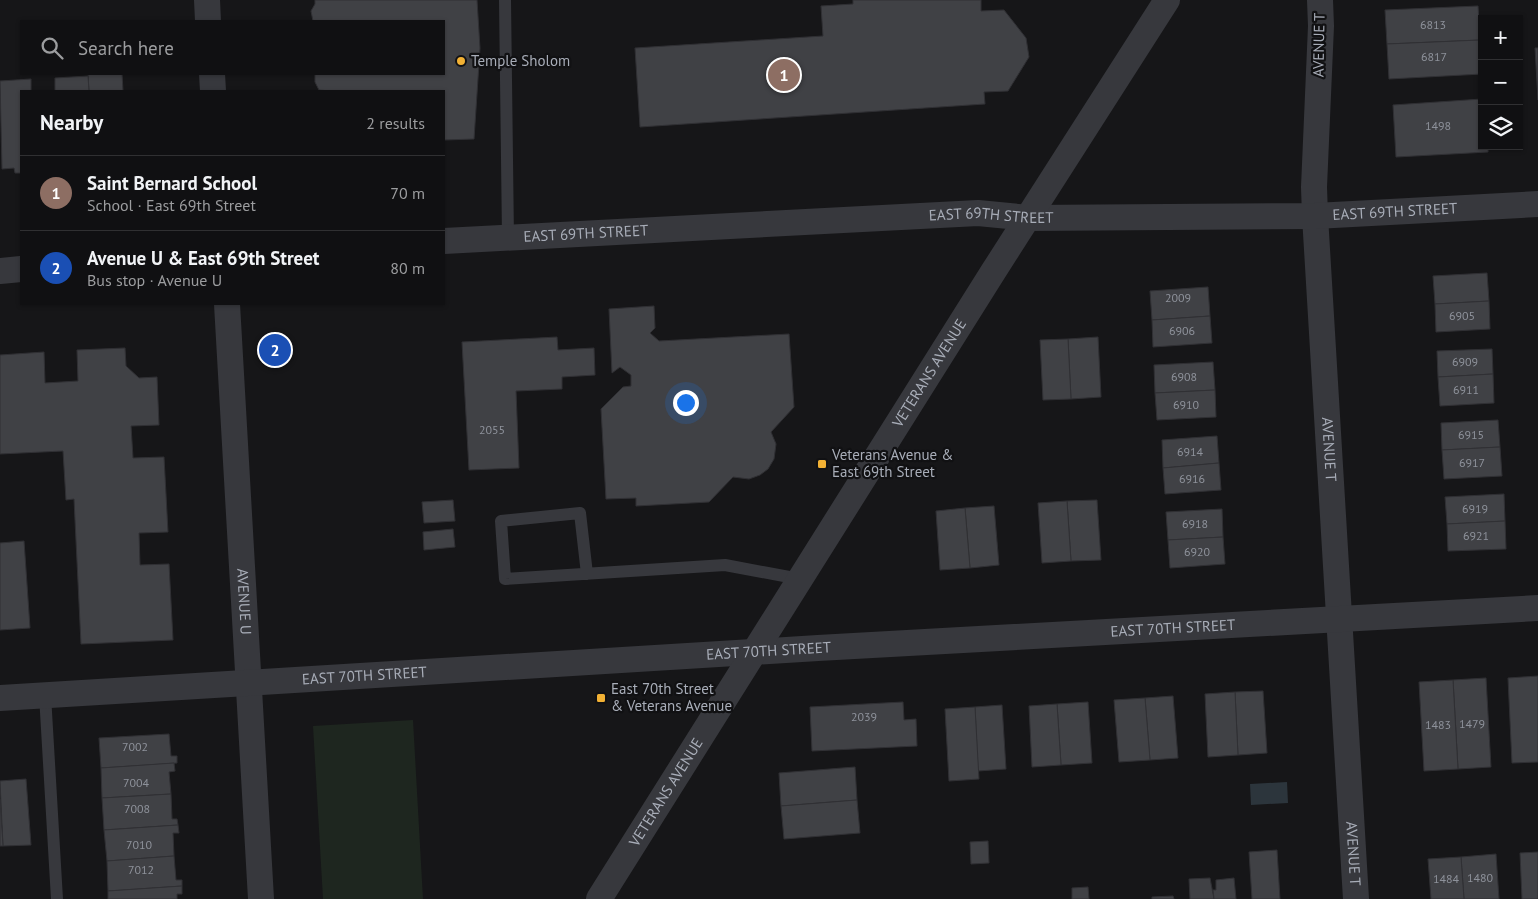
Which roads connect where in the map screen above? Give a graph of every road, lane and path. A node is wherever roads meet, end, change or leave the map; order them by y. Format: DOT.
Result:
graph roads {
  1 [pos="207,0"];
  2 [pos="505,0"];
  3 [pos="1166,0"];
  4 [pos="1320,0"];
  5 [pos="208,20"];
  6 [pos="212,75"];
  7 [pos="213,90"];
  8 [pos="1538,204"];
  9 [pos="1315,216"];
  10 [pos="1029,218"];
  11 [pos="508,238"];
  12 [pos="445,241"];
  13 [pos="20,269"];
  14 [pos="0,271"];
  15 [pos="227,305"];
  16 [pos="586,574"];
  17 [pos="800,579"];
  18 [pos="1538,608"];
  19 [pos="1340,620"];
  20 [pos="754,652"];
  21 [pos="248,683"];
  22 [pos="45,695"];
  23 [pos="0,698"];
  24 [pos="57,899"];
  25 [pos="261,899"];
  26 [pos="599,899"];
  27 [pos="1356,899"];
  1 -- 5 [label="street"];
  2 -- 11 [label="lane"];
  3 -- 10 [label="street, VETERANS AVENUE"];
  4 -- 9 [label="street, AVENUE T"];
  6 -- 7 [label="street"];
  8 -- 9 [label="street, EAST 69TH STREET"];
  9 -- 10 [label="street, EAST 69TH STREET"];
  9 -- 19 [label="street, AVENUE T"];
  10 -- 11 [label="street, EAST 69TH STREET"];
  10 -- 17 [label="street, VETERANS AVENUE"];
  11 -- 12 [label="street, EAST 69TH STREET"];
  13 -- 14 [label="street"];
  15 -- 21 [label="street, AVENUE U"];
  16 -- 16 [label="lane"];
  16 -- 17 [label="lane"];
  17 -- 20 [label="street, VETERANS AVENUE"];
  18 -- 19 [label="street, EAST 70TH STREET"];
  19 -- 20 [label="street, EAST 70TH STREET"];
  19 -- 27 [label="street, AVENUE T"];
  20 -- 21 [label="street, EAST 70TH STREET"];
  20 -- 26 [label="street, VETERANS AVENUE"];
  21 -- 22 [label="street, EAST 70TH STREET"];
  21 -- 25 [label="street, AVENUE U"];
  22 -- 23 [label="street, EAST 70TH STREET"];
  22 -- 24 [label="lane"];
}
